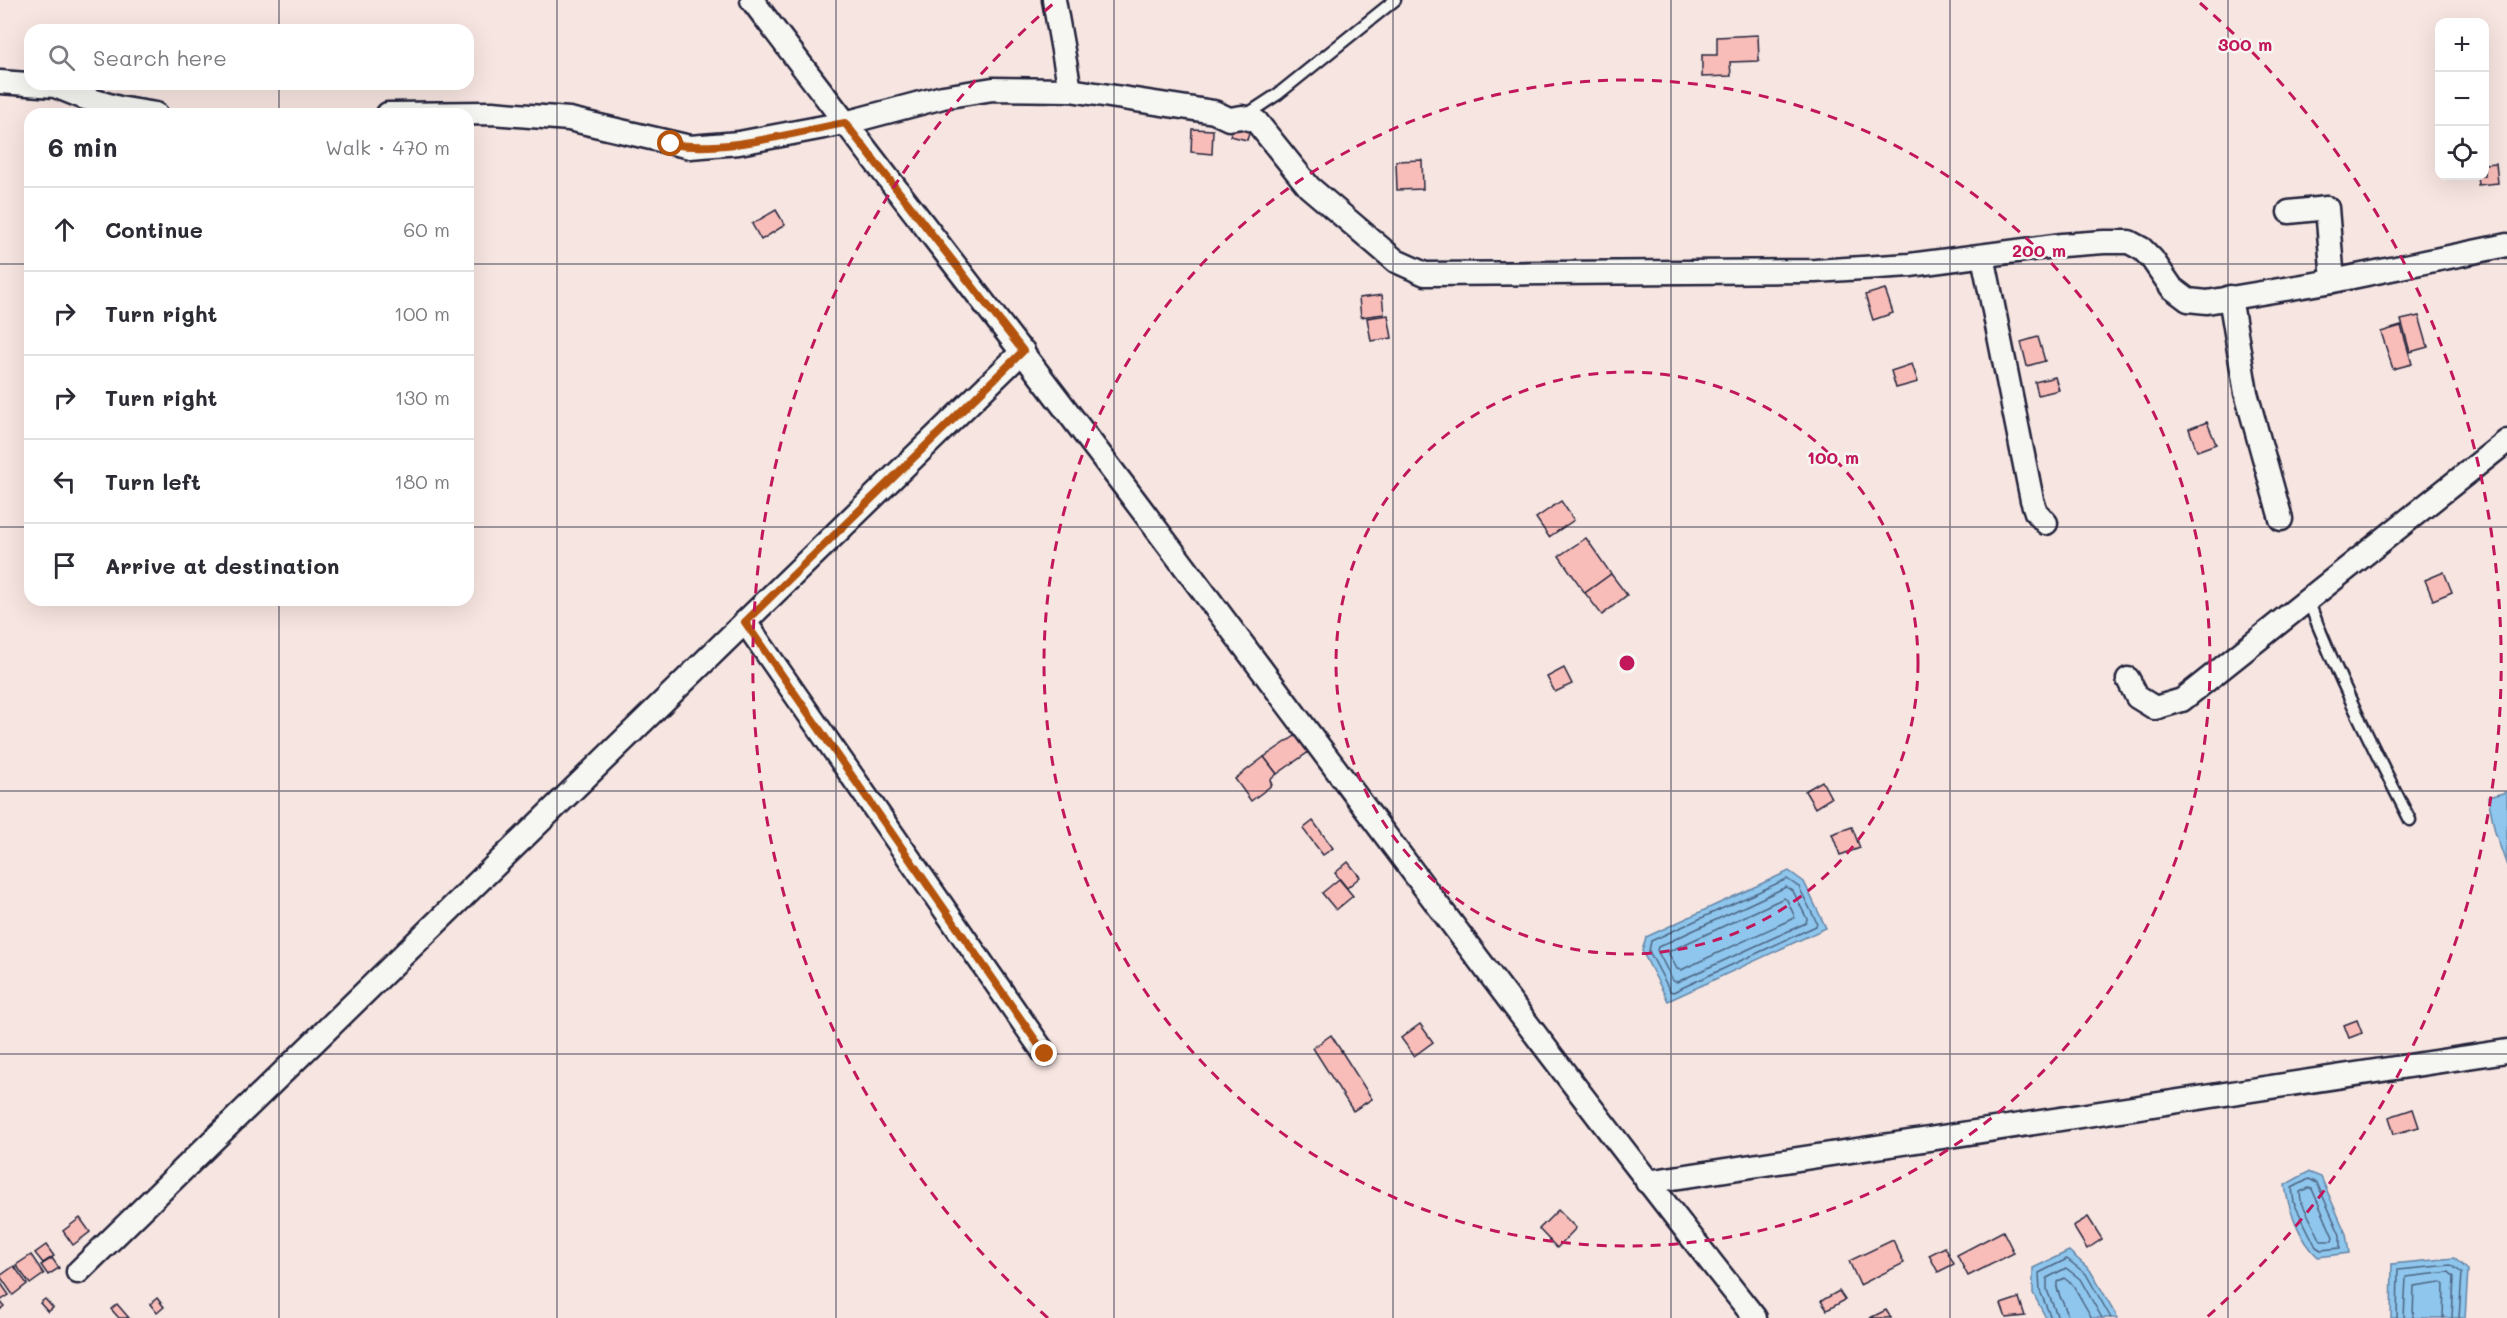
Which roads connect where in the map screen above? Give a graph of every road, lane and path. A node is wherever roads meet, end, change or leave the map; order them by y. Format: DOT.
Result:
graph roads {
  1 [pos="752,0"];
  2 [pos="1054,0"];
  3 [pos="1395,0"];
  4 [pos="0,81"];
  5 [pos="24,83"];
  6 [pos="65,90"];
  7 [pos="1070,90"];
  8 [pos="119,108"];
  9 [pos="474,113"];
  10 [pos="1242,117"];
  11 [pos="850,130"];
  12 [pos="2289,212"];
  13 [pos="2507,246"];
  14 [pos="1983,256"];
  15 [pos="2333,281"];
  16 [pos="2230,297"];
  17 [pos="1023,351"];
  18 [pos="2507,441"];
  19 [pos="2281,519"];
  20 [pos="2046,523"];
  21 [pos="2308,600"];
  22 [pos="745,622"];
  23 [pos="2128,679"];
  24 [pos="2410,820"];
  25 [pos="2507,1051"];
  26 [pos="1045,1054"];
  27 [pos="1647,1182"];
  28 [pos="78,1272"];
  29 [pos="1755,1318"];
  1 -- 11 [label="street"];
  2 -- 7 [label="street"];
  3 -- 10 [label="lane"];
  4 -- 5 [label="street"];
  6 -- 8 [label="street"];
  7 -- 10 [label="street"];
  7 -- 11 [label="street"];
  9 -- 11 [label="street"];
  10 -- 14 [label="street"];
  11 -- 17 [label="street"];
  12 -- 15 [label="street"];
  13 -- 15 [label="street"];
  14 -- 16 [label="street"];
  14 -- 20 [label="street"];
  15 -- 16 [label="street"];
  16 -- 19 [label="street"];
  17 -- 22 [label="street"];
  17 -- 27 [label="street"];
  18 -- 21 [label="street"];
  21 -- 23 [label="street"];
  21 -- 24 [label="lane"];
  22 -- 26 [label="street"];
  22 -- 28 [label="street"];
  25 -- 27 [label="street"];
  27 -- 29 [label="street"];
}
